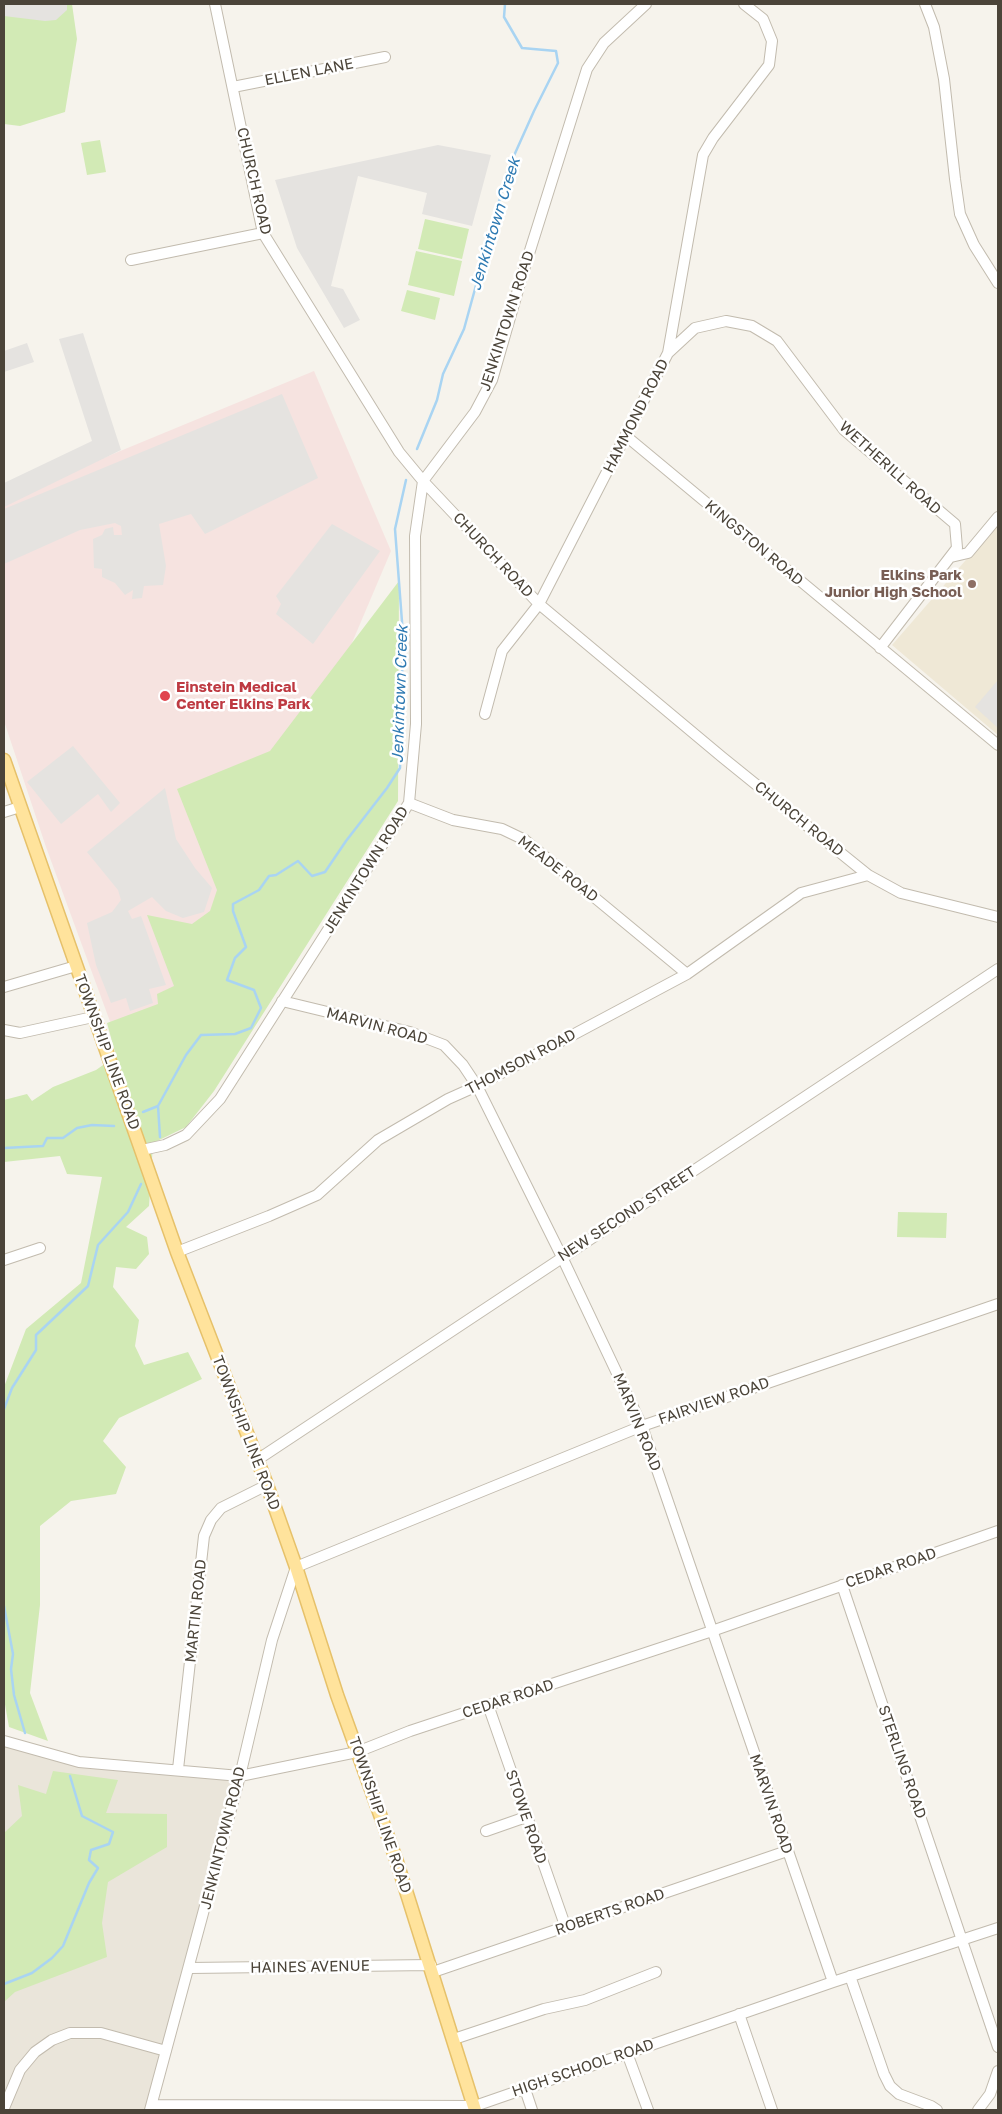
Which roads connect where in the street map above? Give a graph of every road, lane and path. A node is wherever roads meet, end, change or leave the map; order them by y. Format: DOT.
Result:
graph roads {
  1 [pos="215,4"];
  2 [pos="646,4"];
  3 [pos="744,4"];
  4 [pos="925,4"];
  5 [pos="385,57"];
  6 [pos="233,87"];
  7 [pos="263,233"];
  8 [pos="131,260"];
  9 [pos="998,283"];
  10 [pos="668,353"];
  11 [pos="626,436"];
  12 [pos="423,481"];
  13 [pos="998,517"];
  14 [pos="951,557"];
  15 [pos="539,604"];
  16 [pos="880,648"];
  17 [pos="485,714"];
  18 [pos="998,745"];
  19 [pos="4,760"];
  20 [pos="409,803"];
  21 [pos="20,807"];
  22 [pos="4,812"];
  23 [pos="868,875"];
  24 [pos="998,917"];
  25 [pos="76,966"];
  26 [pos="998,969"];
  27 [pos="687,974"];
  28 [pos="4,987"];
  29 [pos="282,1001"];
  30 [pos="93,1017"];
  31 [pos="4,1030"];
  32 [pos="477,1086"];
  33 [pos="142,1150"];
  34 [pos="40,1248"];
  35 [pos="177,1252"];
  36 [pos="562,1257"];
  37 [pos="4,1260"];
  38 [pos="998,1304"];
  39 [pos="642,1426"];
  40 [pos="257,1460"];
  41 [pos="267,1485"];
  42 [pos="998,1530"];
  43 [pos="296,1567"];
  44 [pos="842,1584"];
  45 [pos="712,1631"];
  46 [pos="488,1705"];
  47 [pos="4,1741"];
  48 [pos="357,1752"];
  49 [pos="178,1769"];
  50 [pos="240,1776"];
  51 [pos="526,1817"];
  52 [pos="486,1831"];
  53 [pos="787,1851"];
  54 [pos="566,1928"];
  55 [pos="998,1928"];
  56 [pos="962,1940"];
  57 [pos="190,1968"];
  58 [pos="432,1969"];
  59 [pos="656,1972"];
  60 [pos="850,1976"];
  61 [pos="832,1982"];
  62 [pos="739,2014"];
  63 [pos="454,2039"];
  64 [pos="998,2048"];
  65 [pos="166,2051"];
  66 [pos="627,2053"];
  67 [pos="998,2071"];
  68 [pos="525,2088"];
  69 [pos="994,2097"];
  70 [pos="4,2108"];
  71 [pos="151,2108"];
  72 [pos="475,2108"];
  73 [pos="532,2110"];
  74 [pos="648,2110"];
  75 [pos="772,2110"];
  76 [pos="938,2110"];
  77 [pos="978,2110"];
  1 -- 6 [label="street, CHURCH ROAD"];
  2 -- 12 [label="street, JENKINTOWN ROAD"];
  3 -- 10 [label="street, HAMMOND ROAD"];
  4 -- 9 [label="street"];
  5 -- 6 [label="street, ELLEN LANE"];
  6 -- 7 [label="street, CHURCH ROAD"];
  7 -- 8 [label="street"];
  7 -- 12 [label="street, CHURCH ROAD"];
  10 -- 11 [label="street, HAMMOND ROAD"];
  10 -- 14 [label="street, WETHERILL ROAD"];
  11 -- 15 [label="street, HAMMOND ROAD"];
  11 -- 16 [label="street, KINGSTON ROAD"];
  12 -- 15 [label="street, CHURCH ROAD"];
  12 -- 20 [label="street, JENKINTOWN ROAD"];
  13 -- 14 [label="street"];
  14 -- 16 [label="street, WETHERILL ROAD"];
  15 -- 17 [label="street, HAMMOND ROAD"];
  15 -- 23 [label="street, CHURCH ROAD"];
  16 -- 18 [label="street, KINGSTON ROAD"];
  19 -- 21 [label="main road, TOWNSHIP LINE ROAD"];
  20 -- 27 [label="street, MEADE ROAD"];
  20 -- 29 [label="street, JENKINTOWN ROAD"];
  21 -- 22 [label="street"];
  21 -- 25 [label="main road, TOWNSHIP LINE ROAD"];
  23 -- 24 [label="street, CHURCH ROAD"];
  23 -- 27 [label="street, THOMSON ROAD"];
  25 -- 28 [label="street"];
  25 -- 30 [label="main road, TOWNSHIP LINE ROAD"];
  26 -- 36 [label="street, NEW SECOND STREET"];
  27 -- 32 [label="street, THOMSON ROAD"];
  29 -- 32 [label="street, MARVIN ROAD"];
  29 -- 33 [label="street, JENKINTOWN ROAD"];
  30 -- 31 [label="street"];
  30 -- 33 [label="main road, TOWNSHIP LINE ROAD"];
  32 -- 35 [label="street, THOMSON ROAD"];
  32 -- 36 [label="street, MARVIN ROAD"];
  33 -- 35 [label="main road, TOWNSHIP LINE ROAD"];
  34 -- 37 [label="street"];
  35 -- 40 [label="main road, TOWNSHIP LINE ROAD"];
  36 -- 39 [label="street, MARVIN ROAD"];
  36 -- 40 [label="street, NEW SECOND STREET"];
  38 -- 39 [label="street, FAIRVIEW ROAD"];
  39 -- 43 [label="street, FAIRVIEW ROAD"];
  39 -- 45 [label="street, MARVIN ROAD"];
  40 -- 41 [label="main road, TOWNSHIP LINE ROAD"];
  41 -- 43 [label="main road, TOWNSHIP LINE ROAD"];
  41 -- 49 [label="street, MARTIN ROAD"];
  42 -- 44 [label="street, CEDAR ROAD"];
  43 -- 48 [label="main road, TOWNSHIP LINE ROAD"];
  43 -- 50 [label="street, JENKINTOWN ROAD"];
  44 -- 45 [label="street, CEDAR ROAD"];
  44 -- 56 [label="street, STERLING ROAD"];
  45 -- 46 [label="street, CEDAR ROAD"];
  45 -- 53 [label="street, MARVIN ROAD"];
  46 -- 48 [label="street, CEDAR ROAD"];
  46 -- 51 [label="street, STOWE ROAD"];
  47 -- 49 [label="street, CEDAR ROAD"];
  48 -- 50 [label="street, CEDAR ROAD"];
  48 -- 58 [label="main road, TOWNSHIP LINE ROAD"];
  49 -- 50 [label="street, CEDAR ROAD"];
  50 -- 57 [label="street, JENKINTOWN ROAD"];
  51 -- 52 [label="street"];
  51 -- 54 [label="street, STOWE ROAD"];
  53 -- 54 [label="street, ROBERTS ROAD"];
  53 -- 61 [label="street, MARVIN ROAD"];
  54 -- 58 [label="street, ROBERTS ROAD"];
  55 -- 56 [label="street, HIGH SCHOOL ROAD"];
  56 -- 60 [label="street, HIGH SCHOOL ROAD"];
  56 -- 64 [label="street, STERLING ROAD"];
  57 -- 58 [label="street, HAINES AVENUE"];
  57 -- 65 [label="street, JENKINTOWN ROAD"];
  58 -- 63 [label="main road, TOWNSHIP LINE ROAD"];
  59 -- 63 [label="street"];
  60 -- 61 [label="street, HIGH SCHOOL ROAD"];
  60 -- 76 [label="street"];
  61 -- 62 [label="street, HIGH SCHOOL ROAD"];
  62 -- 66 [label="street, HIGH SCHOOL ROAD"];
  62 -- 75 [label="street"];
  63 -- 72 [label="main road, TOWNSHIP LINE ROAD"];
  65 -- 70 [label="street"];
  65 -- 71 [label="street, JENKINTOWN ROAD"];
  66 -- 68 [label="street, HIGH SCHOOL ROAD"];
  66 -- 74 [label="street"];
  67 -- 69 [label="street"];
  68 -- 72 [label="street, HIGH SCHOOL ROAD"];
  68 -- 73 [label="street"];
  69 -- 77 [label="street"];
  71 -- 72 [label="street, HIGH SCHOOL ROAD"];
}
